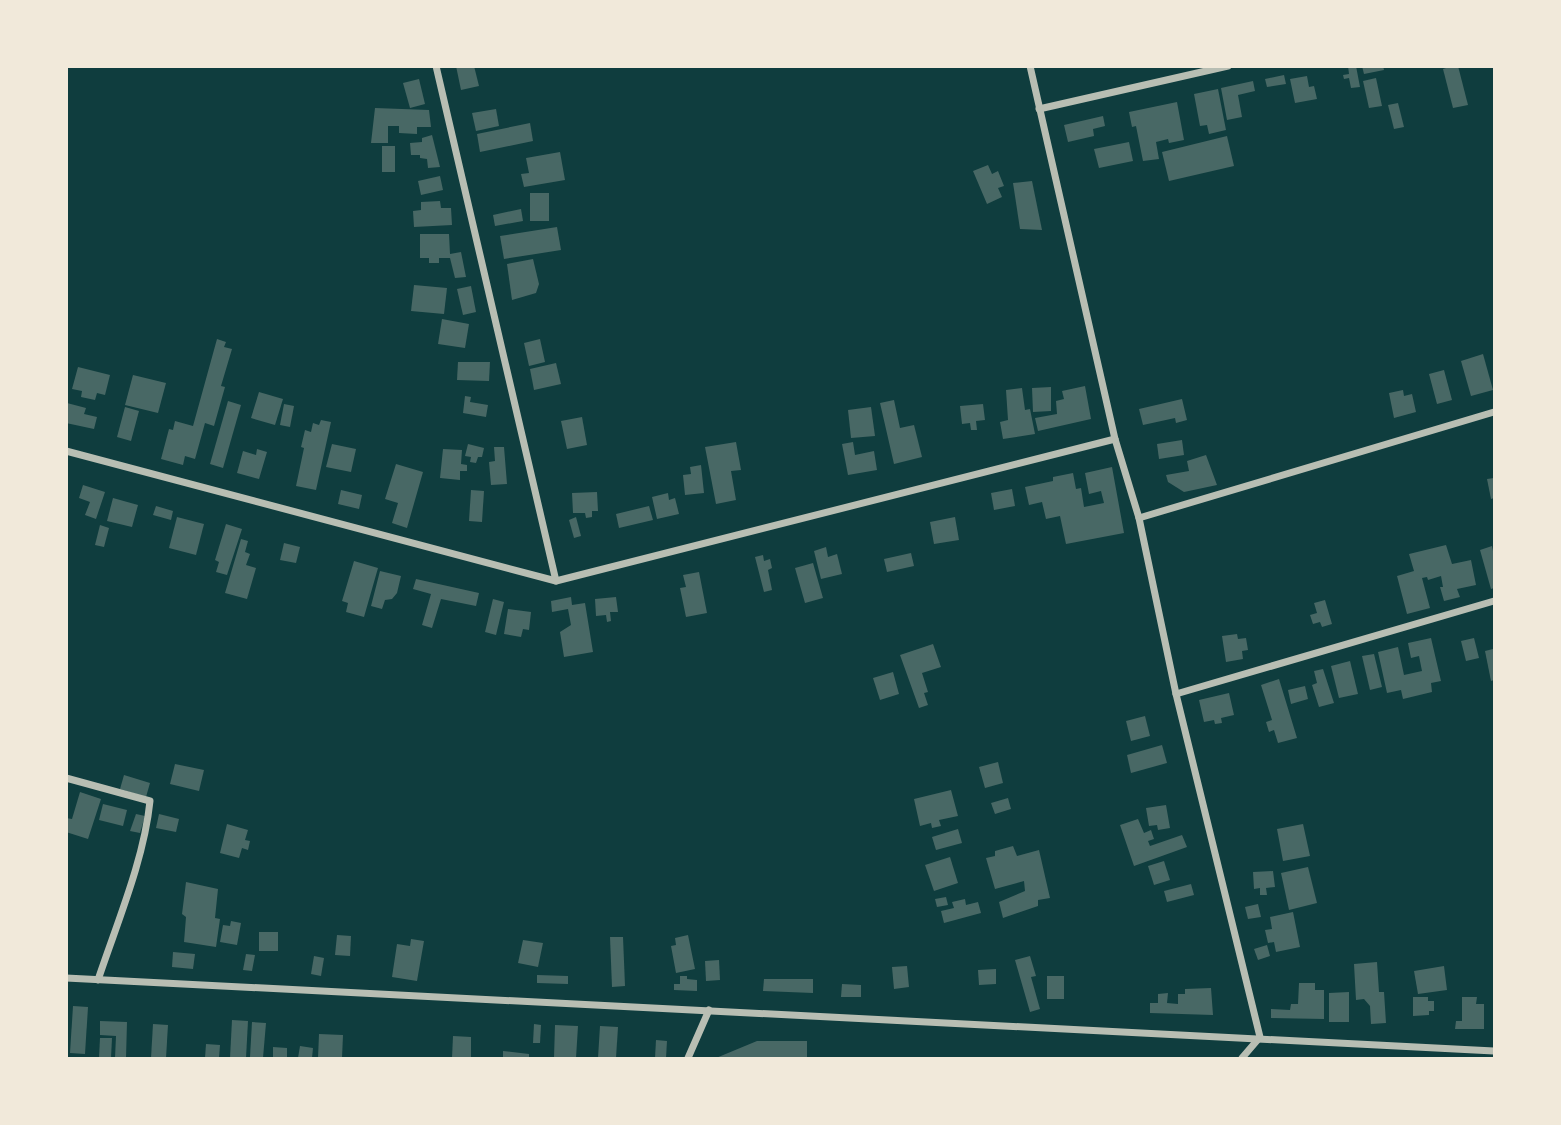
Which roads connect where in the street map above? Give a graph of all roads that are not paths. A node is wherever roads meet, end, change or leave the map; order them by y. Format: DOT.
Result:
graph roads {
  1 [pos="436,66"];
  2 [pos="1030,66"];
  3 [pos="1228,66"];
  4 [pos="1040,109"];
  5 [pos="1494,412"];
  6 [pos="1115,439"];
  7 [pos="66,451"];
  8 [pos="1139,518"];
  9 [pos="556,580"];
  10 [pos="1494,601"];
  11 [pos="1176,694"];
  12 [pos="66,778"];
  13 [pos="66,978"];
  14 [pos="99,980"];
  15 [pos="709,1010"];
  16 [pos="1260,1037"];
  17 [pos="1494,1051"];
  18 [pos="688,1059"];
  19 [pos="1242,1059"];
  1 -- 9 [label="street"];
  2 -- 4 [label="street"];
  3 -- 4 [label="street"];
  4 -- 6 [label="street"];
  5 -- 8 [label="street"];
  6 -- 8 [label="street"];
  6 -- 9 [label="street"];
  7 -- 9 [label="street"];
  8 -- 11 [label="street"];
  10 -- 11 [label="street"];
  11 -- 16 [label="street"];
  12 -- 14 [label="street"];
  13 -- 14 [label="street"];
  14 -- 15 [label="street"];
  15 -- 16 [label="street"];
  15 -- 18 [label="street"];
  16 -- 17 [label="street"];
  16 -- 19 [label="street"];
}
